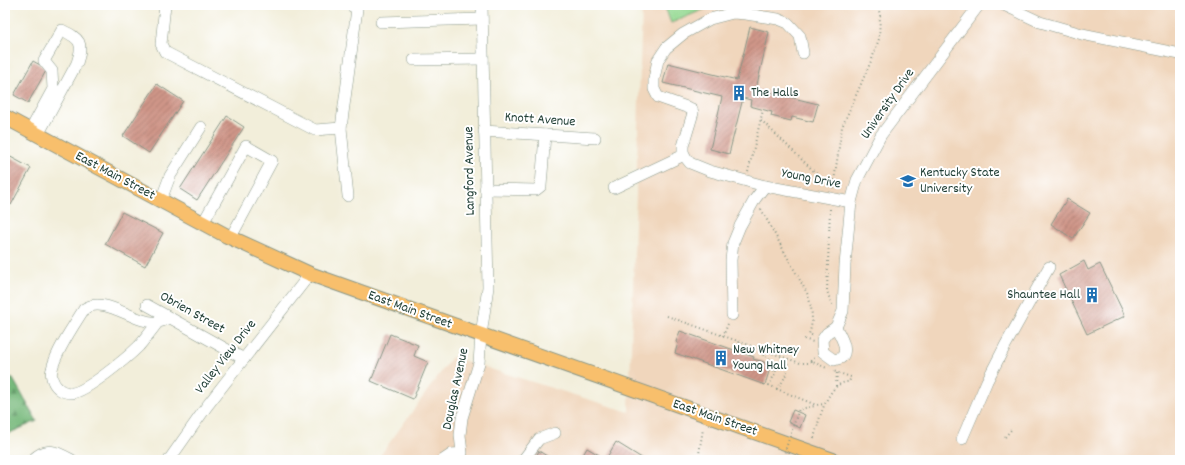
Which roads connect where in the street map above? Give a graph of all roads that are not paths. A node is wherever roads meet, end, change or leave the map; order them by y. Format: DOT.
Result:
graph roads {
  1 [pos="165,5"];
  2 [pos="482,5"];
  3 [pos="979,5"];
  4 [pos="1004,5"];
  5 [pos="358,6"];
  6 [pos="482,19"];
  7 [pos="381,22"];
  8 [pos="803,53"];
  9 [pos="1180,54"];
  10 [pos="483,59"];
  11 [pos="414,60"];
  12 [pos="5,117"];
  13 [pos="201,127"];
  14 [pos="342,128"];
  15 [pos="484,131"];
  16 [pos="34,133"];
  17 [pos="545,135"];
  18 [pos="595,138"];
  19 [pos="684,151"];
  20 [pos="765,186"];
  21 [pos="614,188"];
  22 [pos="486,189"];
  23 [pos="348,196"];
  24 [pos="161,200"];
  25 [pos="851,202"];
  26 [pos="203,223"];
  27 [pos="230,237"];
  28 [pos="1049,268"];
  29 [pos="310,274"];
  30 [pos="147,305"];
  31 [pos="732,315"];
  32 [pos="170,318"];
  33 [pos="158,322"];
  34 [pos="836,327"];
  35 [pos="481,336"];
  36 [pos="244,359"];
  37 [pos="555,433"];
  38 [pos="962,439"];
  39 [pos="464,456"];
  40 [pos="32,460"];
  41 [pos="72,460"];
  42 [pos="169,460"];
  43 [pos="443,460"];
  44 [pos="523,460"];
  45 [pos="833,460"];
  1 -- 14 [label="street"];
  2 -- 6 [label="street, Langford Avenue"];
  3 -- 25 [label="street, University Drive"];
  4 -- 9 [label="street"];
  5 -- 14 [label="street"];
  6 -- 7 [label="street"];
  6 -- 10 [label="street, Langford Avenue"];
  8 -- 19 [label="street"];
  10 -- 11 [label="street"];
  10 -- 15 [label="street, Langford Avenue"];
  12 -- 16 [label="main road, East Main Street"];
  13 -- 24 [label="street"];
  14 -- 23 [label="street"];
  15 -- 17 [label="street, Knott Avenue"];
  15 -- 22 [label="street, Langford Avenue"];
  16 -- 16 [label="street"];
  16 -- 24 [label="main road, East Main Street"];
  17 -- 18 [label="street, Knott Avenue"];
  17 -- 22 [label="street"];
  19 -- 20 [label="street, Young Drive"];
  19 -- 21 [label="street"];
  20 -- 25 [label="street, Young Drive"];
  20 -- 31 [label="street, Young Drive"];
  22 -- 35 [label="street, Langford Avenue"];
  24 -- 26 [label="main road, East Main Street"];
  25 -- 34 [label="street, University Drive"];
  26 -- 27 [label="main road, East Main Street"];
  26 -- 27 [label="street"];
  27 -- 29 [label="main road, East Main Street"];
  28 -- 38 [label="street"];
  29 -- 35 [label="main road, East Main Street"];
  29 -- 36 [label="street, Valley View Drive"];
  30 -- 32 [label="street, Obrien Street"];
  32 -- 33 [label="street"];
  32 -- 36 [label="street, Obrien Street"];
  33 -- 33 [label="street"];
  34 -- 34 [label="street"];
  35 -- 39 [label="street, Douglas Avenue"];
  35 -- 45 [label="main road, East Main Street"];
  36 -- 42 [label="street, Valley View Drive"];
  37 -- 44 [label="street"];
  39 -- 43 [label="street, Douglas Avenue"];
  40 -- 41 [label="street"];
}
